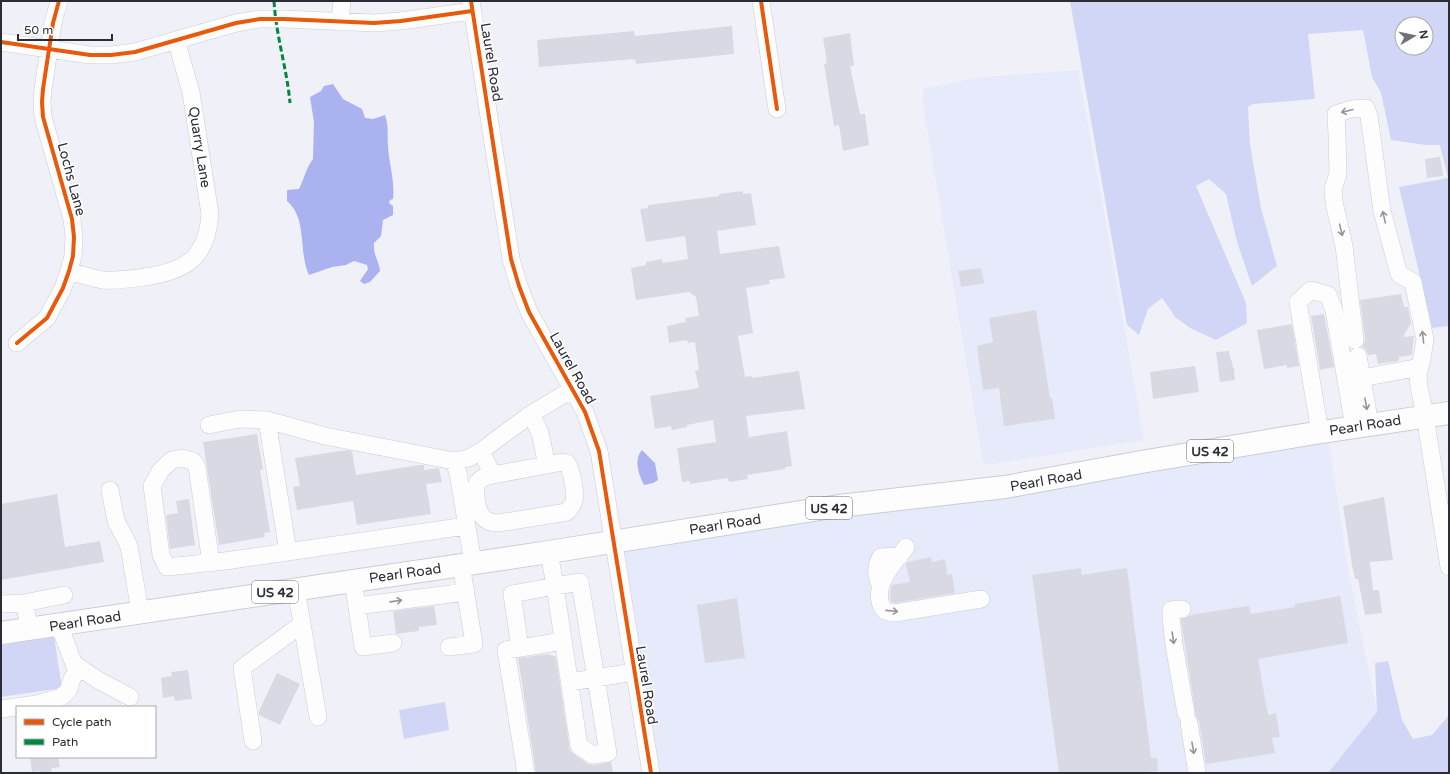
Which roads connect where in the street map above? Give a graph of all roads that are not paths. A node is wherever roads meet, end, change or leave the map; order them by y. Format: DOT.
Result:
graph roads {
  1 [pos="58,1"];
  2 [pos="342,1"];
  3 [pos="761,1"];
  4 [pos="472,6"];
  5 [pos="340,22"];
  6 [pos="176,40"];
  7 [pos="1,42"];
  8 [pos="49,49"];
  9 [pos="777,109"];
  10 [pos="69,271"];
  11 [pos="17,343"];
  12 [pos="1420,367"];
  13 [pos="1362,378"];
  14 [pos="573,389"];
  15 [pos="1449,413"];
  16 [pos="531,414"];
  17 [pos="1425,416"];
  18 [pos="267,420"];
  19 [pos="209,424"];
  20 [pos="1362,426"];
  21 [pos="1320,432"];
  22 [pos="481,451"];
  23 [pos="454,461"];
  24 [pos="547,465"];
  25 [pos="493,475"];
  26 [pos="110,490"];
  27 [pos="466,526"];
  28 [pos="614,542"];
  29 [pos="903,551"];
  30 [pos="288,552"];
  31 [pos="549,552"];
  32 [pos="211,562"];
  33 [pos="467,564"];
  34 [pos="1449,567"];
  35 [pos="353,580"];
  36 [pos="555,586"];
  37 [pos="296,589"];
  38 [pos="466,592"];
  39 [pos="64,595"];
  40 [pos="981,599"];
  41 [pos="24,603"];
  42 [pos="1,604"];
  43 [pos="357,606"];
  44 [pos="1182,609"];
  45 [pos="140,612"];
  46 [pos="302,624"];
  47 [pos="59,625"];
  48 [pos="30,629"];
  49 [pos="1,634"];
  50 [pos="563,641"];
  51 [pos="393,643"];
  52 [pos="449,647"];
  53 [pos="520,648"];
  54 [pos="79,667"];
  55 [pos="634,672"];
  56 [pos="596,678"];
  57 [pos="569,682"];
  58 [pos="130,696"];
  59 [pos="23,706"];
  60 [pos="16,707"];
  61 [pos="1,709"];
  62 [pos="318,717"];
  63 [pos="253,741"];
  64 [pos="526,773"];
  65 [pos="651,773"];
  66 [pos="1197,773"];
  1 -- 8 [label="street, Lochs Lane"];
  2 -- 5 [label="street"];
  3 -- 9 [label="street"];
  4 -- 5 [label="street"];
  4 -- 14 [label="street, Laurel Road"];
  5 -- 6 [label="street"];
  6 -- 8 [label="street"];
  6 -- 10 [label="street, Quarry Lane"];
  7 -- 8 [label="street"];
  8 -- 10 [label="street, Lochs Lane"];
  10 -- 11 [label="street, Lochs Lane"];
  12 -- 13 [label="street"];
  12 -- 13 [label="street, one-way"];
  12 -- 17 [label="street"];
  13 -- 20 [label="street, one-way"];
  14 -- 16 [label="street"];
  14 -- 28 [label="street, Laurel Road"];
  15 -- 17 [label="main road, Pearl Road / US 42"];
  16 -- 22 [label="street"];
  16 -- 24 [label="street"];
  17 -- 20 [label="main road, Pearl Road / US 42"];
  17 -- 34 [label="street"];
  18 -- 19 [label="street"];
  18 -- 23 [label="street"];
  18 -- 30 [label="street"];
  20 -- 21 [label="main road, Pearl Road / US 42"];
  20 -- 21 [label="street"];
  21 -- 28 [label="main road, Pearl Road / US 42"];
  22 -- 23 [label="street"];
  22 -- 25 [label="street"];
  23 -- 27 [label="street"];
  24 -- 25 [label="street"];
  24 -- 25 [label="street"];
  26 -- 45 [label="street"];
  27 -- 30 [label="street"];
  27 -- 33 [label="street"];
  28 -- 31 [label="main road, Pearl Road / US 42"];
  28 -- 55 [label="street, Laurel Road"];
  29 -- 40 [label="street, one-way"];
  30 -- 32 [label="street"];
  31 -- 33 [label="main road, Pearl Road / US 42"];
  31 -- 36 [label="street"];
  32 -- 32 [label="street"];
  33 -- 35 [label="main road, Pearl Road / US 42"];
  33 -- 38 [label="street"];
  35 -- 37 [label="main road, Pearl Road / US 42"];
  35 -- 43 [label="street"];
  36 -- 50 [label="street"];
  36 -- 53 [label="street"];
  36 -- 56 [label="street"];
  37 -- 45 [label="main road, Pearl Road / US 42"];
  37 -- 46 [label="street"];
  43 -- 38 [label="street, one-way"];
  38 -- 52 [label="street"];
  39 -- 41 [label="street"];
  41 -- 42 [label="street"];
  41 -- 48 [label="street"];
  43 -- 51 [label="street"];
  44 -- 66 [label="street, one-way"];
  45 -- 47 [label="main road, Pearl Road / US 42"];
  46 -- 62 [label="street"];
  46 -- 63 [label="street"];
  47 -- 48 [label="main road, Pearl Road / US 42"];
  47 -- 54 [label="street"];
  48 -- 49 [label="main road, Pearl Road / US 42"];
  50 -- 53 [label="street"];
  50 -- 57 [label="street"];
  53 -- 64 [label="street"];
  54 -- 58 [label="street"];
  54 -- 59 [label="street"];
  55 -- 56 [label="street"];
  55 -- 65 [label="street, Laurel Road"];
  56 -- 57 [label="street"];
  56 -- 57 [label="street"];
  60 -- 61 [label="street"];
}
